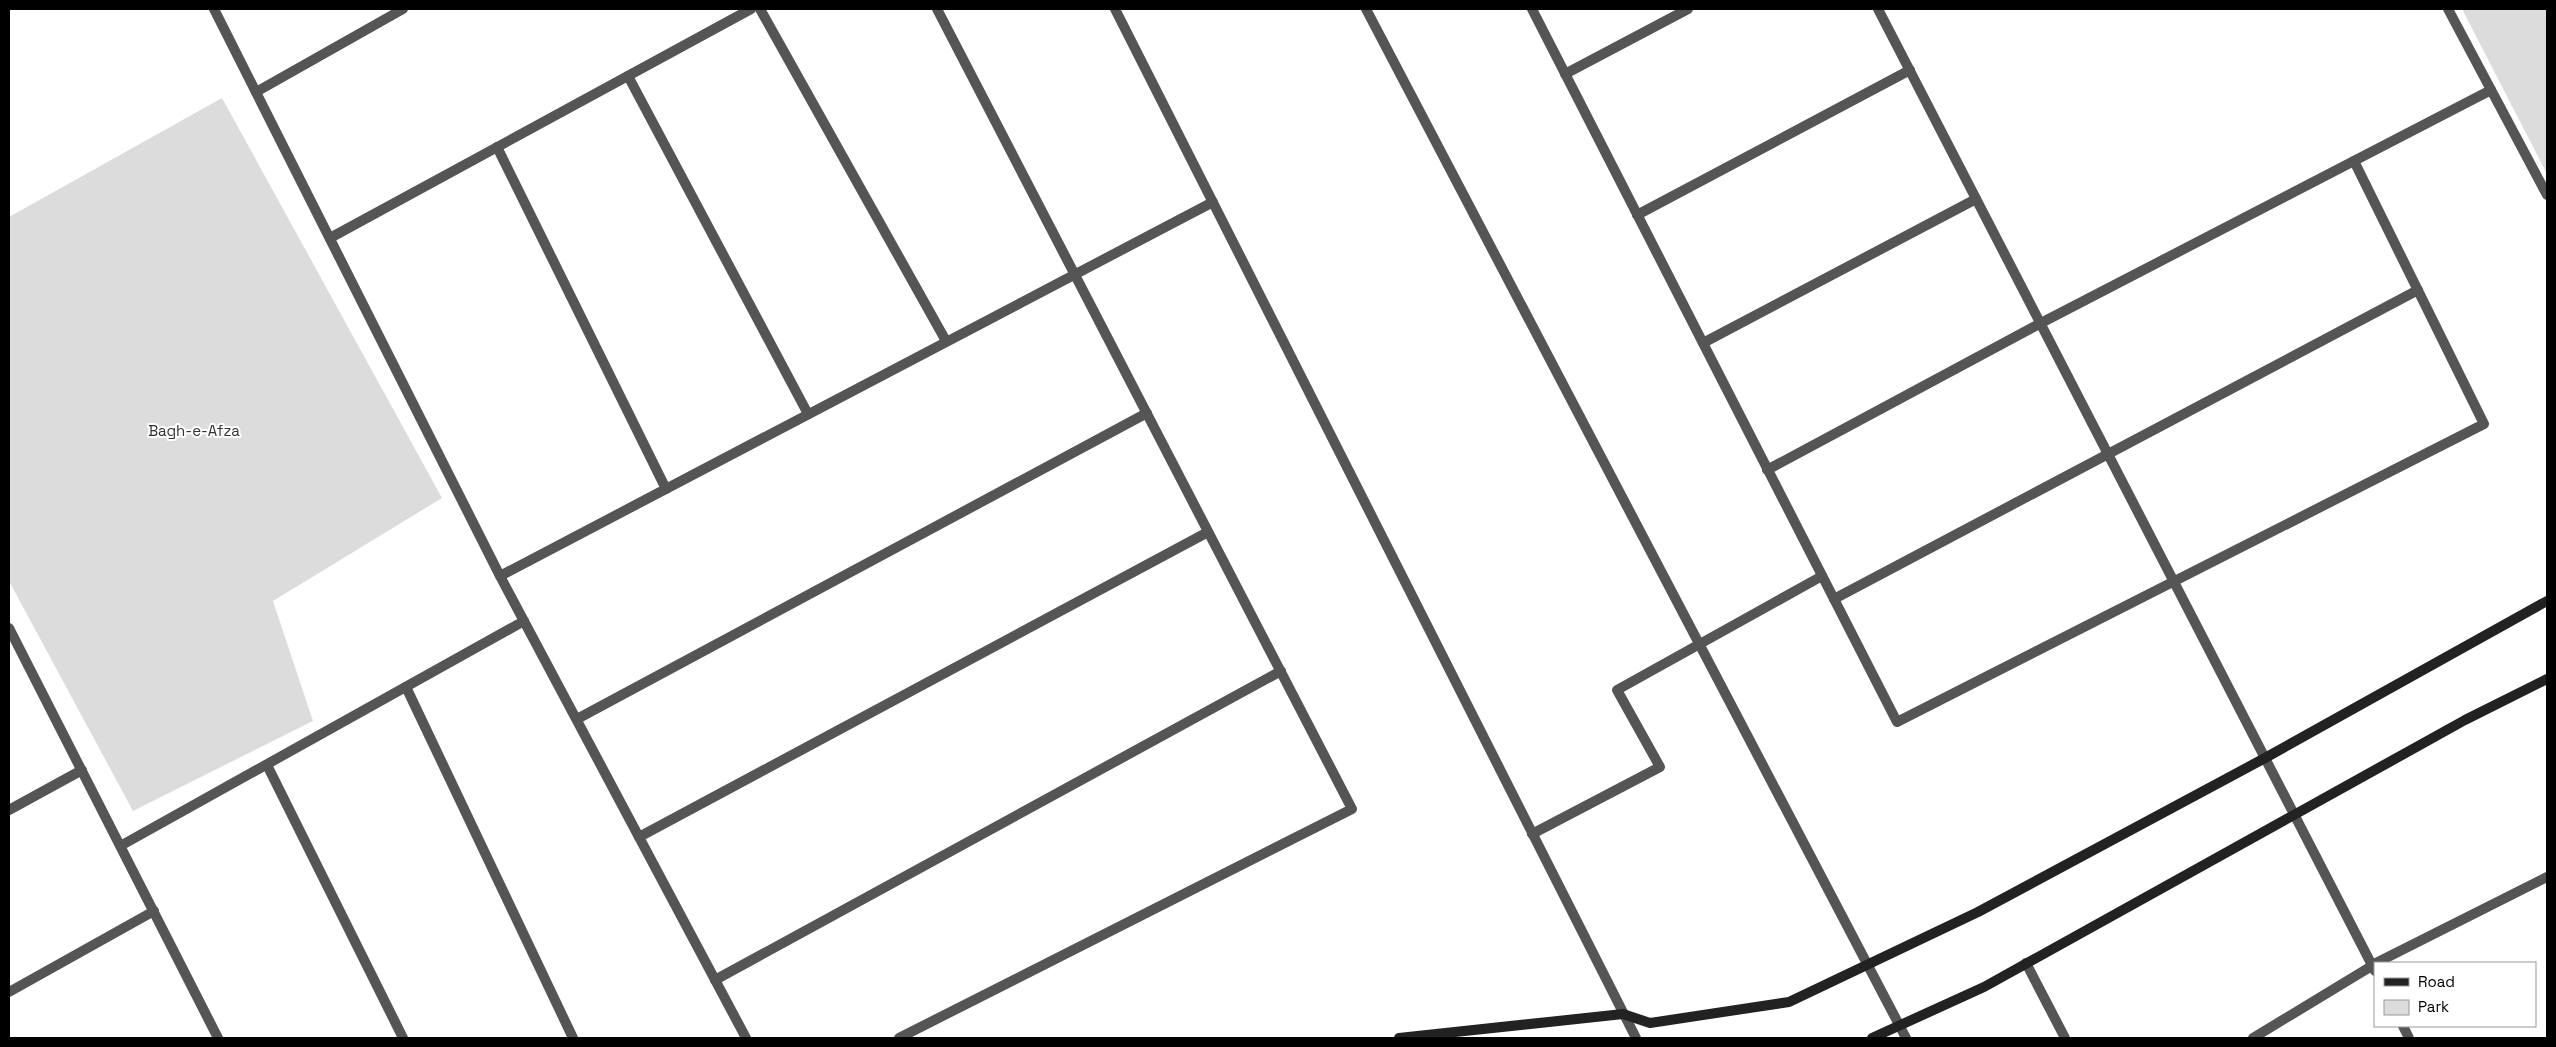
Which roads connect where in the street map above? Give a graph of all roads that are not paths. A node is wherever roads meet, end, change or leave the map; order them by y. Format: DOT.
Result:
graph roads {
  1 [pos="214,9"];
  2 [pos="403,9"];
  3 [pos="751,9"];
  4 [pos="760,9"];
  5 [pos="937,9"];
  6 [pos="1115,9"];
  7 [pos="1366,9"];
  8 [pos="1532,9"];
  9 [pos="1688,9"];
  10 [pos="1878,9"];
  11 [pos="2448,9"];
  12 [pos="1910,70"];
  13 [pos="1565,74"];
  14 [pos="628,76"];
  15 [pos="2491,90"];
  16 [pos="256,92"];
  17 [pos="497,147"];
  18 [pos="2354,161"];
  19 [pos="2547,195"];
  20 [pos="1976,199"];
  21 [pos="1213,202"];
  22 [pos="1637,214"];
  23 [pos="330,238"];
  24 [pos="1074,274"];
  25 [pos="2418,290"];
  26 [pos="2041,324"];
  27 [pos="946,341"];
  28 [pos="1703,343"];
  29 [pos="1147,413"];
  30 [pos="808,414"];
  31 [pos="2108,454"];
  32 [pos="1767,470"];
  33 [pos="666,489"];
  34 [pos="1208,532"];
  35 [pos="500,576"];
  36 [pos="1822,576"];
  37 [pos="2173,580"];
  38 [pos="1834,599"];
  39 [pos="2547,601"];
  40 [pos="524,622"];
  41 [pos="9,628"];
  42 [pos="1700,644"];
  43 [pos="1280,671"];
  44 [pos="2547,679"];
  45 [pos="406,687"];
  46 [pos="576,719"];
  47 [pos="2265,758"];
  48 [pos="267,765"];
  49 [pos="82,770"];
  50 [pos="9,810"];
  51 [pos="2294,814"];
  52 [pos="1532,834"];
  53 [pos="639,838"];
  54 [pos="122,845"];
  55 [pos="2547,877"];
  56 [pos="154,911"];
  57 [pos="2382,962"];
  58 [pos="2026,963"];
  59 [pos="1868,964"];
  60 [pos="2374,966"];
  61 [pos="715,980"];
  62 [pos="9,992"];
  63 [pos="1624,1014"];
  64 [pos="1899,1025"];
  65 [pos="218,1038"];
  66 [pos="404,1038"];
  67 [pos="573,1038"];
  68 [pos="746,1038"];
  69 [pos="899,1038"];
  70 [pos="1399,1038"];
  71 [pos="1636,1038"];
  72 [pos="1872,1038"];
  73 [pos="1906,1038"];
  74 [pos="2065,1038"];
  75 [pos="2253,1038"];
  1 -- 16 [label="street"];
  2 -- 16 [label="street"];
  3 -- 14 [label="street"];
  4 -- 27 [label="street"];
  5 -- 24 [label="street"];
  6 -- 21 [label="street"];
  7 -- 42 [label="street"];
  8 -- 13 [label="street"];
  9 -- 13 [label="street"];
  10 -- 12 [label="street"];
  11 -- 15 [label="street"];
  12 -- 20 [label="street"];
  12 -- 22 [label="street"];
  13 -- 22 [label="street"];
  14 -- 17 [label="street"];
  14 -- 30 [label="street"];
  15 -- 18 [label="street"];
  15 -- 19 [label="street"];
  16 -- 23 [label="street"];
  17 -- 23 [label="street"];
  17 -- 33 [label="street"];
  18 -- 25 [label="street"];
  18 -- 26 [label="street"];
  20 -- 26 [label="street"];
  20 -- 28 [label="street"];
  21 -- 24 [label="street"];
  21 -- 52 [label="street"];
  22 -- 28 [label="street"];
  23 -- 35 [label="street"];
  24 -- 27 [label="street"];
  24 -- 29 [label="street"];
  25 -- 31 [label="street"];
  25 -- 37 [label="street"];
  26 -- 31 [label="street"];
  26 -- 32 [label="street"];
  27 -- 30 [label="street"];
  28 -- 32 [label="street"];
  29 -- 34 [label="street"];
  29 -- 46 [label="street"];
  30 -- 33 [label="street"];
  31 -- 37 [label="street"];
  31 -- 38 [label="street"];
  32 -- 36 [label="street"];
  33 -- 35 [label="street"];
  34 -- 43 [label="street"];
  34 -- 53 [label="street"];
  35 -- 40 [label="street"];
  36 -- 38 [label="street"];
  36 -- 42 [label="street"];
  37 -- 38 [label="street"];
  37 -- 47 [label="street"];
  39 -- 47 [label="main road"];
  40 -- 45 [label="street"];
  40 -- 46 [label="street"];
  41 -- 49 [label="street"];
  42 -- 52 [label="street"];
  42 -- 59 [label="street"];
  43 -- 61 [label="street"];
  43 -- 69 [label="street"];
  44 -- 51 [label="main road"];
  45 -- 48 [label="street"];
  45 -- 67 [label="street"];
  46 -- 53 [label="street"];
  47 -- 51 [label="street"];
  47 -- 59 [label="main road"];
  48 -- 54 [label="street"];
  48 -- 66 [label="street"];
  49 -- 50 [label="street"];
  49 -- 54 [label="street"];
  51 -- 58 [label="main road"];
  51 -- 60 [label="street"];
  52 -- 63 [label="street"];
  53 -- 61 [label="street"];
  54 -- 56 [label="street"];
  55 -- 57 [label="street"];
  56 -- 62 [label="street"];
  56 -- 65 [label="street"];
  58 -- 64 [label="main road"];
  58 -- 74 [label="street"];
  59 -- 63 [label="main road"];
  59 -- 64 [label="street"];
  60 -- 75 [label="street"];
  61 -- 68 [label="street"];
  63 -- 70 [label="main road"];
  63 -- 71 [label="street"];
  64 -- 72 [label="main road"];
  64 -- 73 [label="street"];
}
